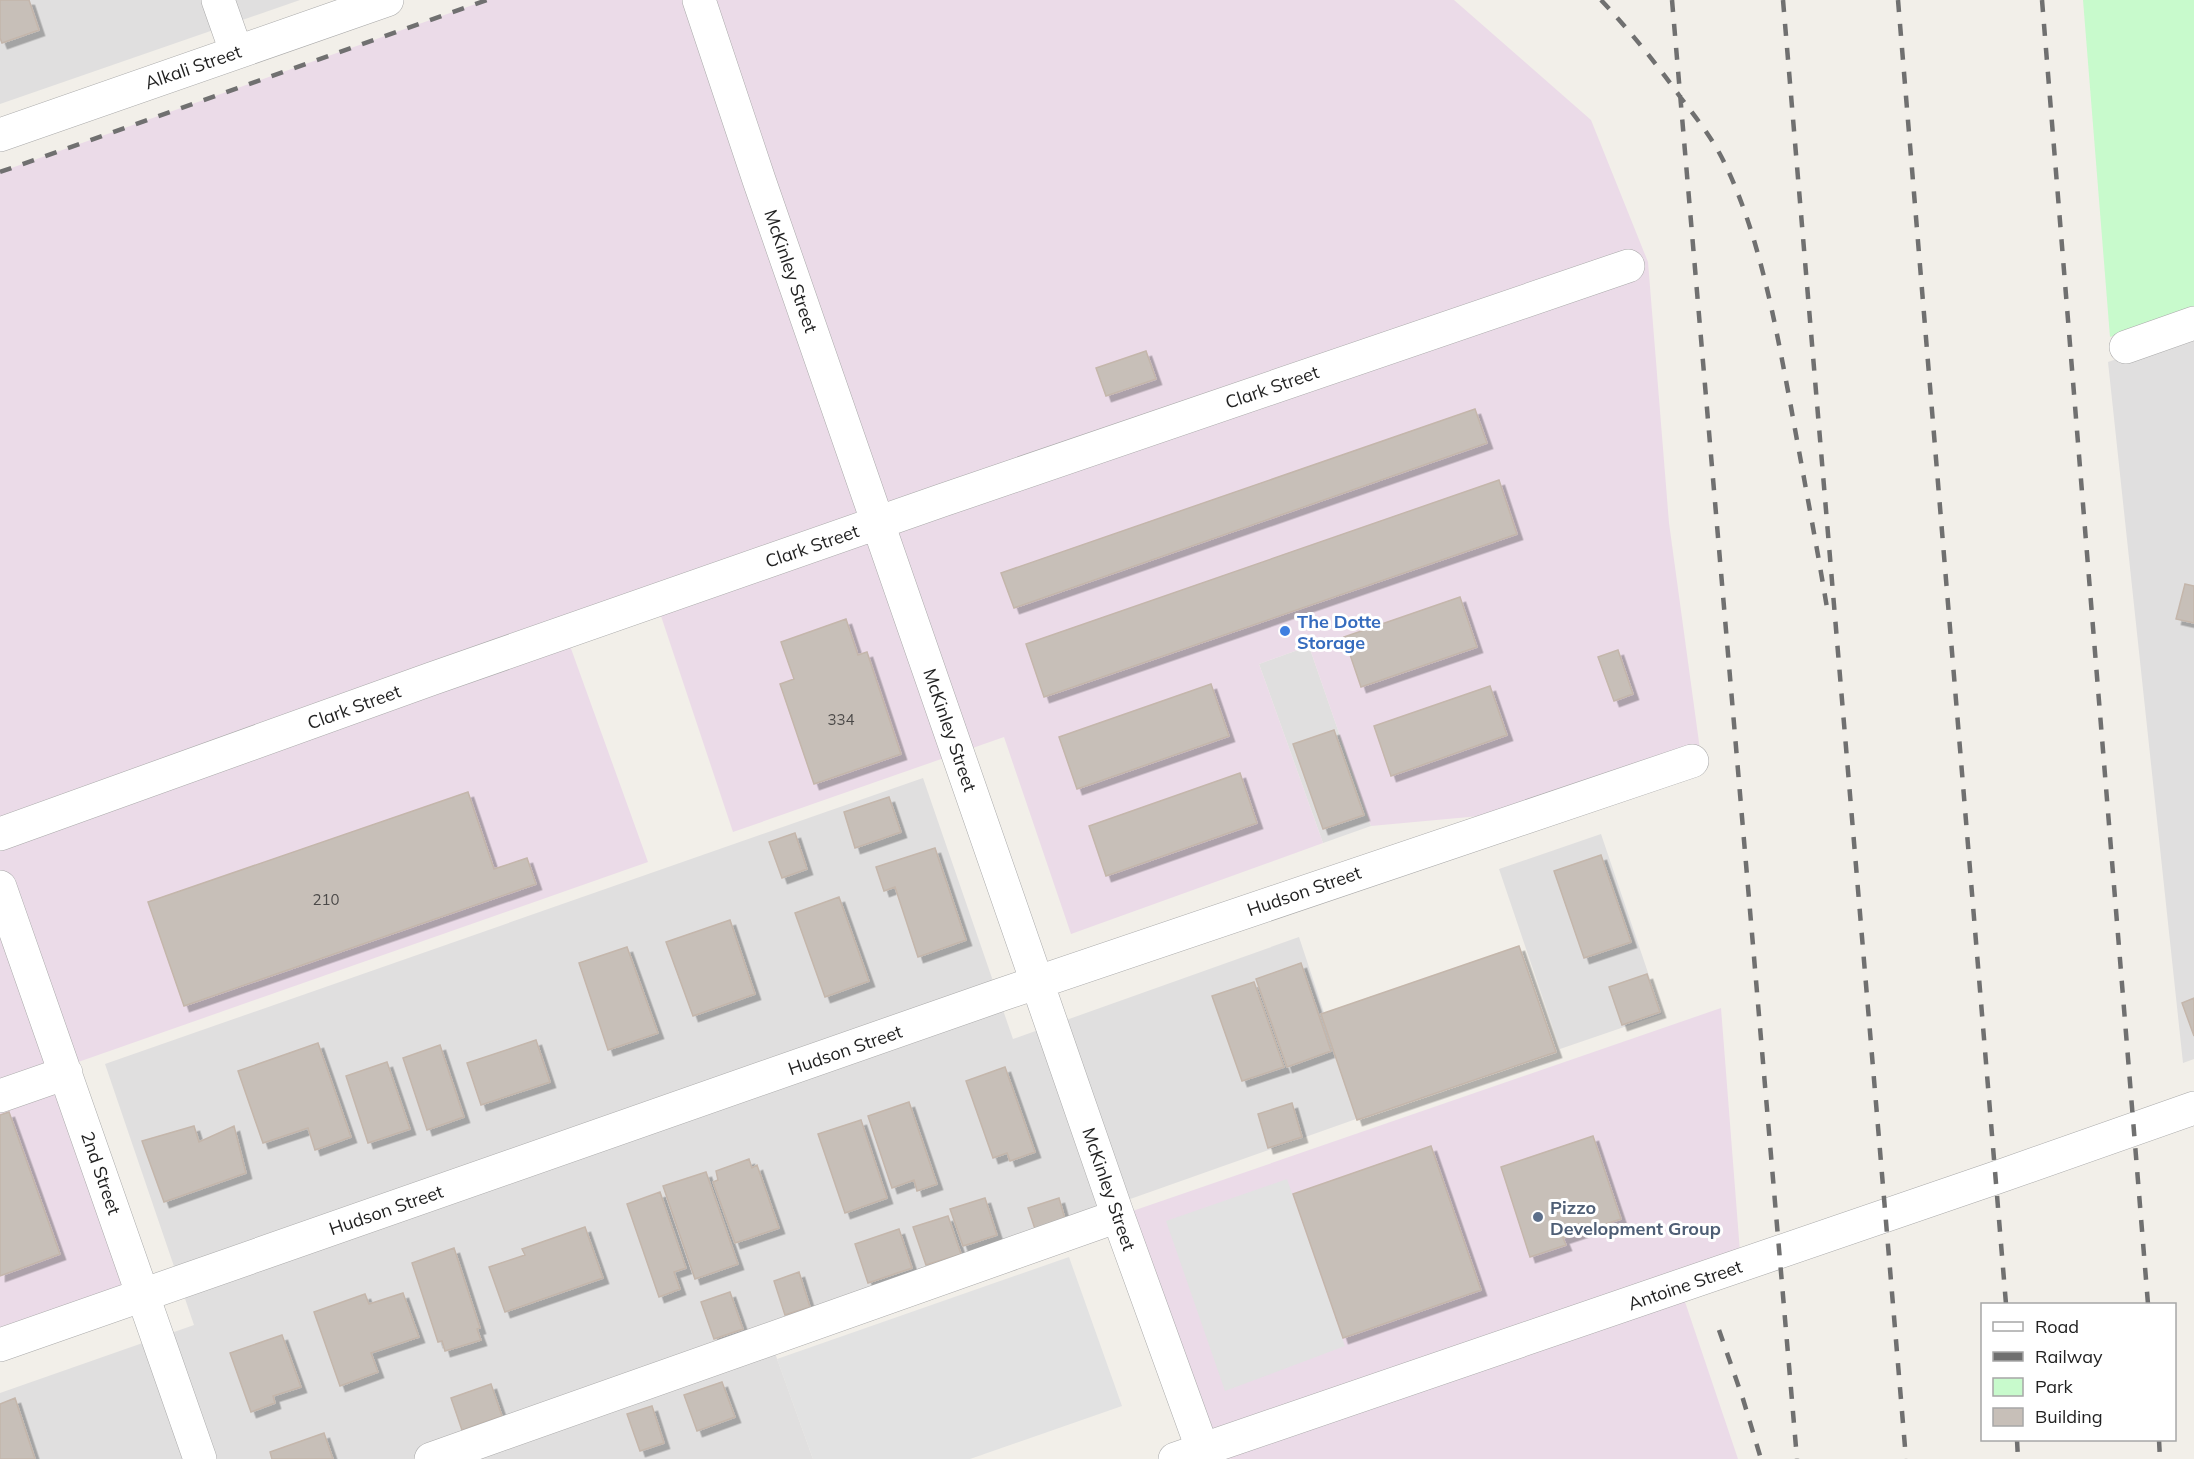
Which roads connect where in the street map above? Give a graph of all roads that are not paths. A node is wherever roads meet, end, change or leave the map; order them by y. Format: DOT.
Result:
graph roads {
  1 [pos="218,0"];
  2 [pos="387,0"];
  3 [pos="699,0"];
  4 [pos="236,51"];
  5 [pos="0,135"];
  6 [pos="1628,266"];
  7 [pos="2194,323"];
  8 [pos="2126,347"];
  9 [pos="878,523"];
  10 [pos="1692,761"];
  11 [pos="0,834"];
  12 [pos="0,887"];
  13 [pos="1037,982"];
  14 [pos="66,1073"];
  15 [pos="0,1096"];
  16 [pos="2194,1108"];
  17 [pos="1118,1216"];
  18 [pos="144,1295"];
  19 [pos="0,1345"];
  20 [pos="1195,1456"];
  21 [pos="200,1459"];
  22 [pos="431,1459"];
  1 -- 4 [label="street"];
  2 -- 4 [label="street, Alkali Street"];
  3 -- 9 [label="street, McKinley Street"];
  4 -- 5 [label="street, Alkali Street"];
  6 -- 9 [label="street, Clark Street"];
  7 -- 8 [label="street"];
  9 -- 11 [label="street, Clark Street"];
  9 -- 13 [label="street, McKinley Street"];
  10 -- 13 [label="street, Hudson Street"];
  12 -- 14 [label="street, 2nd Street"];
  13 -- 17 [label="street, McKinley Street"];
  13 -- 18 [label="street, Hudson Street"];
  14 -- 15 [label="street"];
  14 -- 18 [label="street, 2nd Street"];
  16 -- 20 [label="street, Antoine Street"];
  17 -- 20 [label="street, McKinley Street"];
  17 -- 22 [label="street"];
  18 -- 19 [label="street, Hudson Street"];
  18 -- 21 [label="street, 2nd Street"];
}
